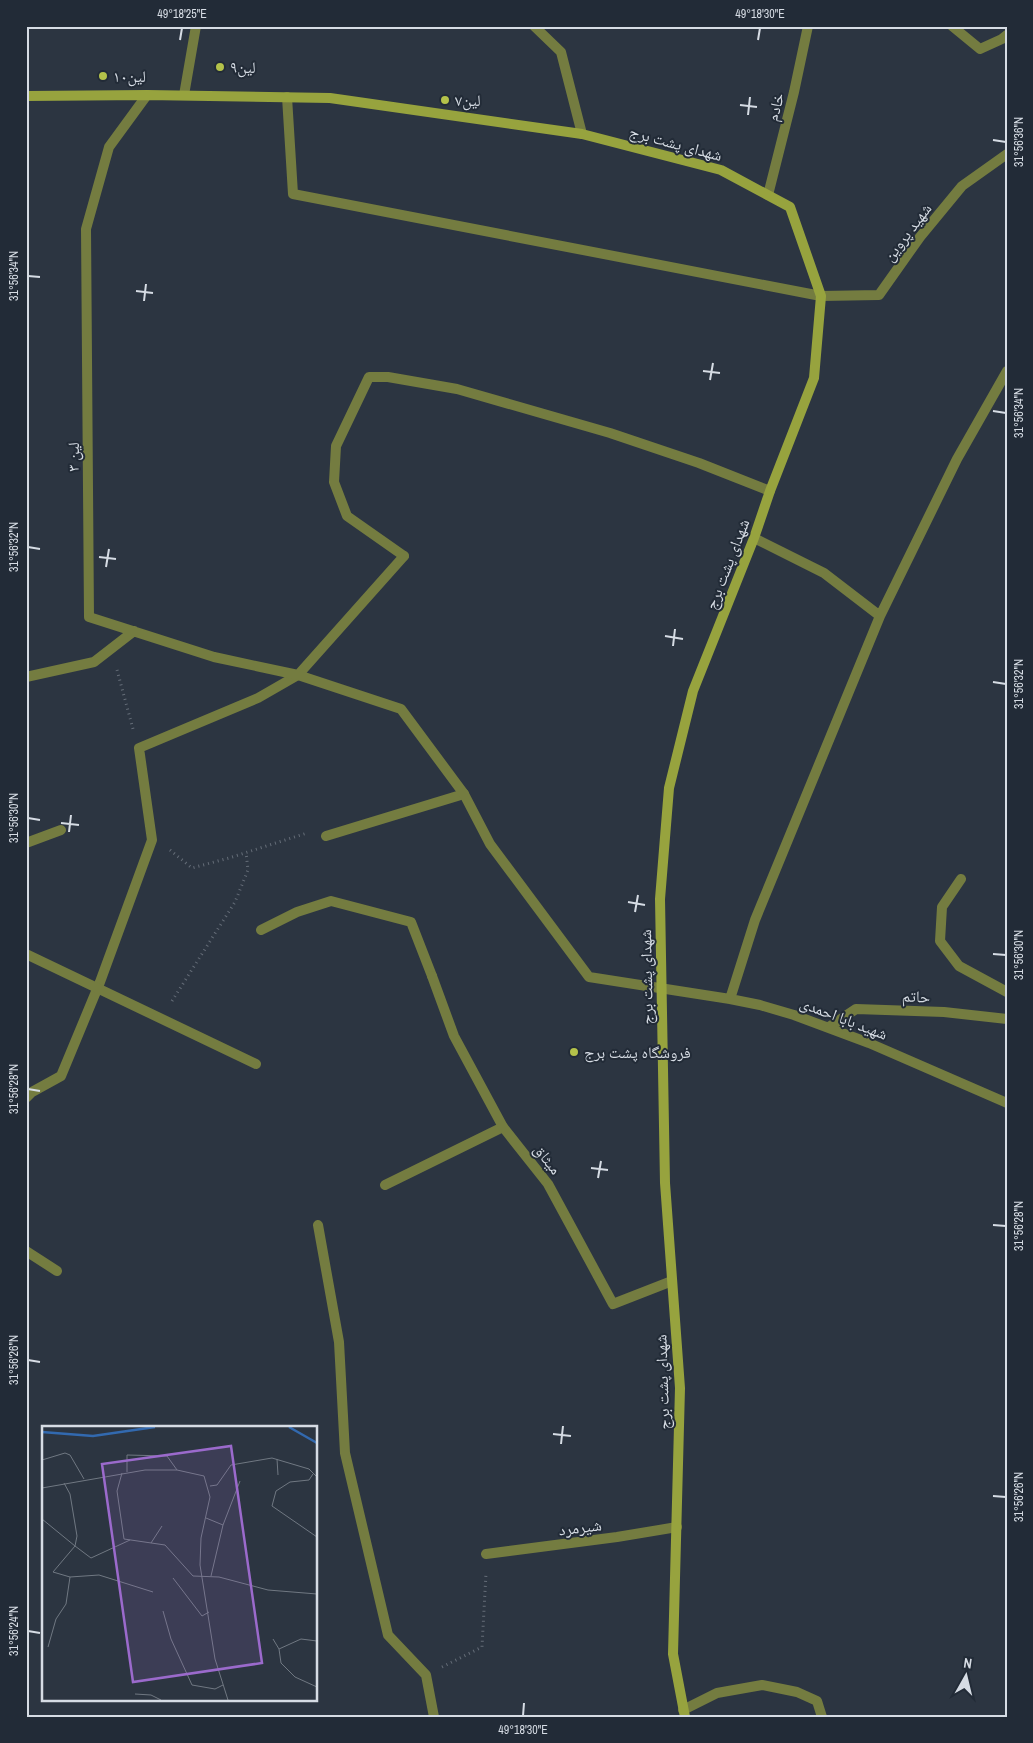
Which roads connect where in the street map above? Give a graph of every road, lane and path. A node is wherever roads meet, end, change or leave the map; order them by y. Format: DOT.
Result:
graph roads {
  1 [pos="196,26"];
  2 [pos="534,26"];
  3 [pos="808,26"];
  4 [pos="952,26"];
  5 [pos="1007,35"];
  6 [pos="146,95"];
  7 [pos="184,95"];
  8 [pos="26,96"];
  9 [pos="287,97"];
  10 [pos="582,134"];
  11 [pos="1007,154"];
  12 [pos="768,195"];
  13 [pos="821,296"];
  14 [pos="1007,371"];
  15 [pos="770,491"];
  16 [pos="754,538"];
  17 [pos="880,616"];
  18 [pos="134,631"];
  19 [pos="111,649"];
  20 [pos="298,675"];
  21 [pos="26,677"];
  22 [pos="139,748"];
  23 [pos="464,794"];
  24 [pos="61,830"];
  25 [pos="326,836"];
  26 [pos="152,840"];
  27 [pos="26,843"];
  28 [pos="246,852"];
  29 [pos="961,879"];
  30 [pos="261,930"];
  31 [pos="26,954"];
  32 [pos="98,988"];
  33 [pos="661,988"];
  34 [pos="1007,992"];
  35 [pos="730,999"];
  36 [pos="1007,1018"];
  37 [pos="162,1019"];
  38 [pos="829,1027"];
  39 [pos="256,1064"];
  40 [pos="26,1098"];
  41 [pos="1007,1103"];
  42 [pos="503,1127"];
  43 [pos="385,1185"];
  44 [pos="318,1224"];
  45 [pos="26,1251"];
  46 [pos="57,1271"];
  47 [pos="672,1281"];
  48 [pos="677,1527"];
  49 [pos="486,1554"];
  50 [pos="426,1675"];
  51 [pos="684,1713"];
  52 [pos="434,1717"];
  53 [pos="822,1717"];
  1 -- 7 [label="street"];
  2 -- 10 [label="street"];
  3 -- 12 [label="street, خادم"];
  4 -- 5 [label="street"];
  6 -- 7 [label="street, شهدای پشت برج"];
  6 -- 8 [label="street, شهدای پشت برج"];
  6 -- 18 [label="street, لین ۳"];
  7 -- 9 [label="street, شهدای پشت برج"];
  9 -- 10 [label="street, شهدای پشت برج"];
  9 -- 13 [label="street"];
  10 -- 12 [label="street, شهدای پشت برج"];
  11 -- 13 [label="street, شهید پروین"];
  12 -- 13 [label="street, شهدای پشت برج"];
  13 -- 15 [label="street, شهدای پشت برج"];
  14 -- 17 [label="street"];
  15 -- 16 [label="street, شهدای پشت برج"];
  15 -- 20 [label="street"];
  16 -- 17 [label="street"];
  16 -- 33 [label="street, شهدای پشت برج"];
  17 -- 35 [label="street"];
  18 -- 19 [label="street"];
  18 -- 20 [label="street, لین ۳"];
  19 -- 21 [label="street"];
  19 -- 22 [label="path"];
  20 -- 22 [label="street"];
  20 -- 23 [label="street, لین ۳"];
  22 -- 26 [label="street"];
  23 -- 25 [label="street"];
  23 -- 33 [label="street, شهید بابا احمدی"];
  24 -- 27 [label="street"];
  25 -- 28 [label="path"];
  26 -- 28 [label="path"];
  26 -- 32 [label="street"];
  28 -- 37 [label="path"];
  29 -- 34 [label="street"];
  30 -- 42 [label="street, میثاق"];
  31 -- 32 [label="street"];
  32 -- 37 [label="street"];
  32 -- 40 [label="street"];
  33 -- 35 [label="street, شهید بابا احمدی"];
  33 -- 47 [label="street, شهدای پشت برج"];
  35 -- 38 [label="street, شهید بابا احمدی"];
  36 -- 38 [label="street, حاتم"];
  37 -- 39 [label="street"];
  38 -- 41 [label="street, شهید بابا احمدی"];
  42 -- 43 [label="street"];
  42 -- 47 [label="street, میثاق"];
  44 -- 50 [label="street"];
  45 -- 46 [label="street"];
  47 -- 48 [label="street, شهدای پشت برج"];
  48 -- 49 [label="street, شیرمرد"];
  48 -- 51 [label="street, شهدای پشت برج"];
  49 -- 50 [label="path"];
  50 -- 52 [label="street"];
  51 -- 53 [label="street"];
}
